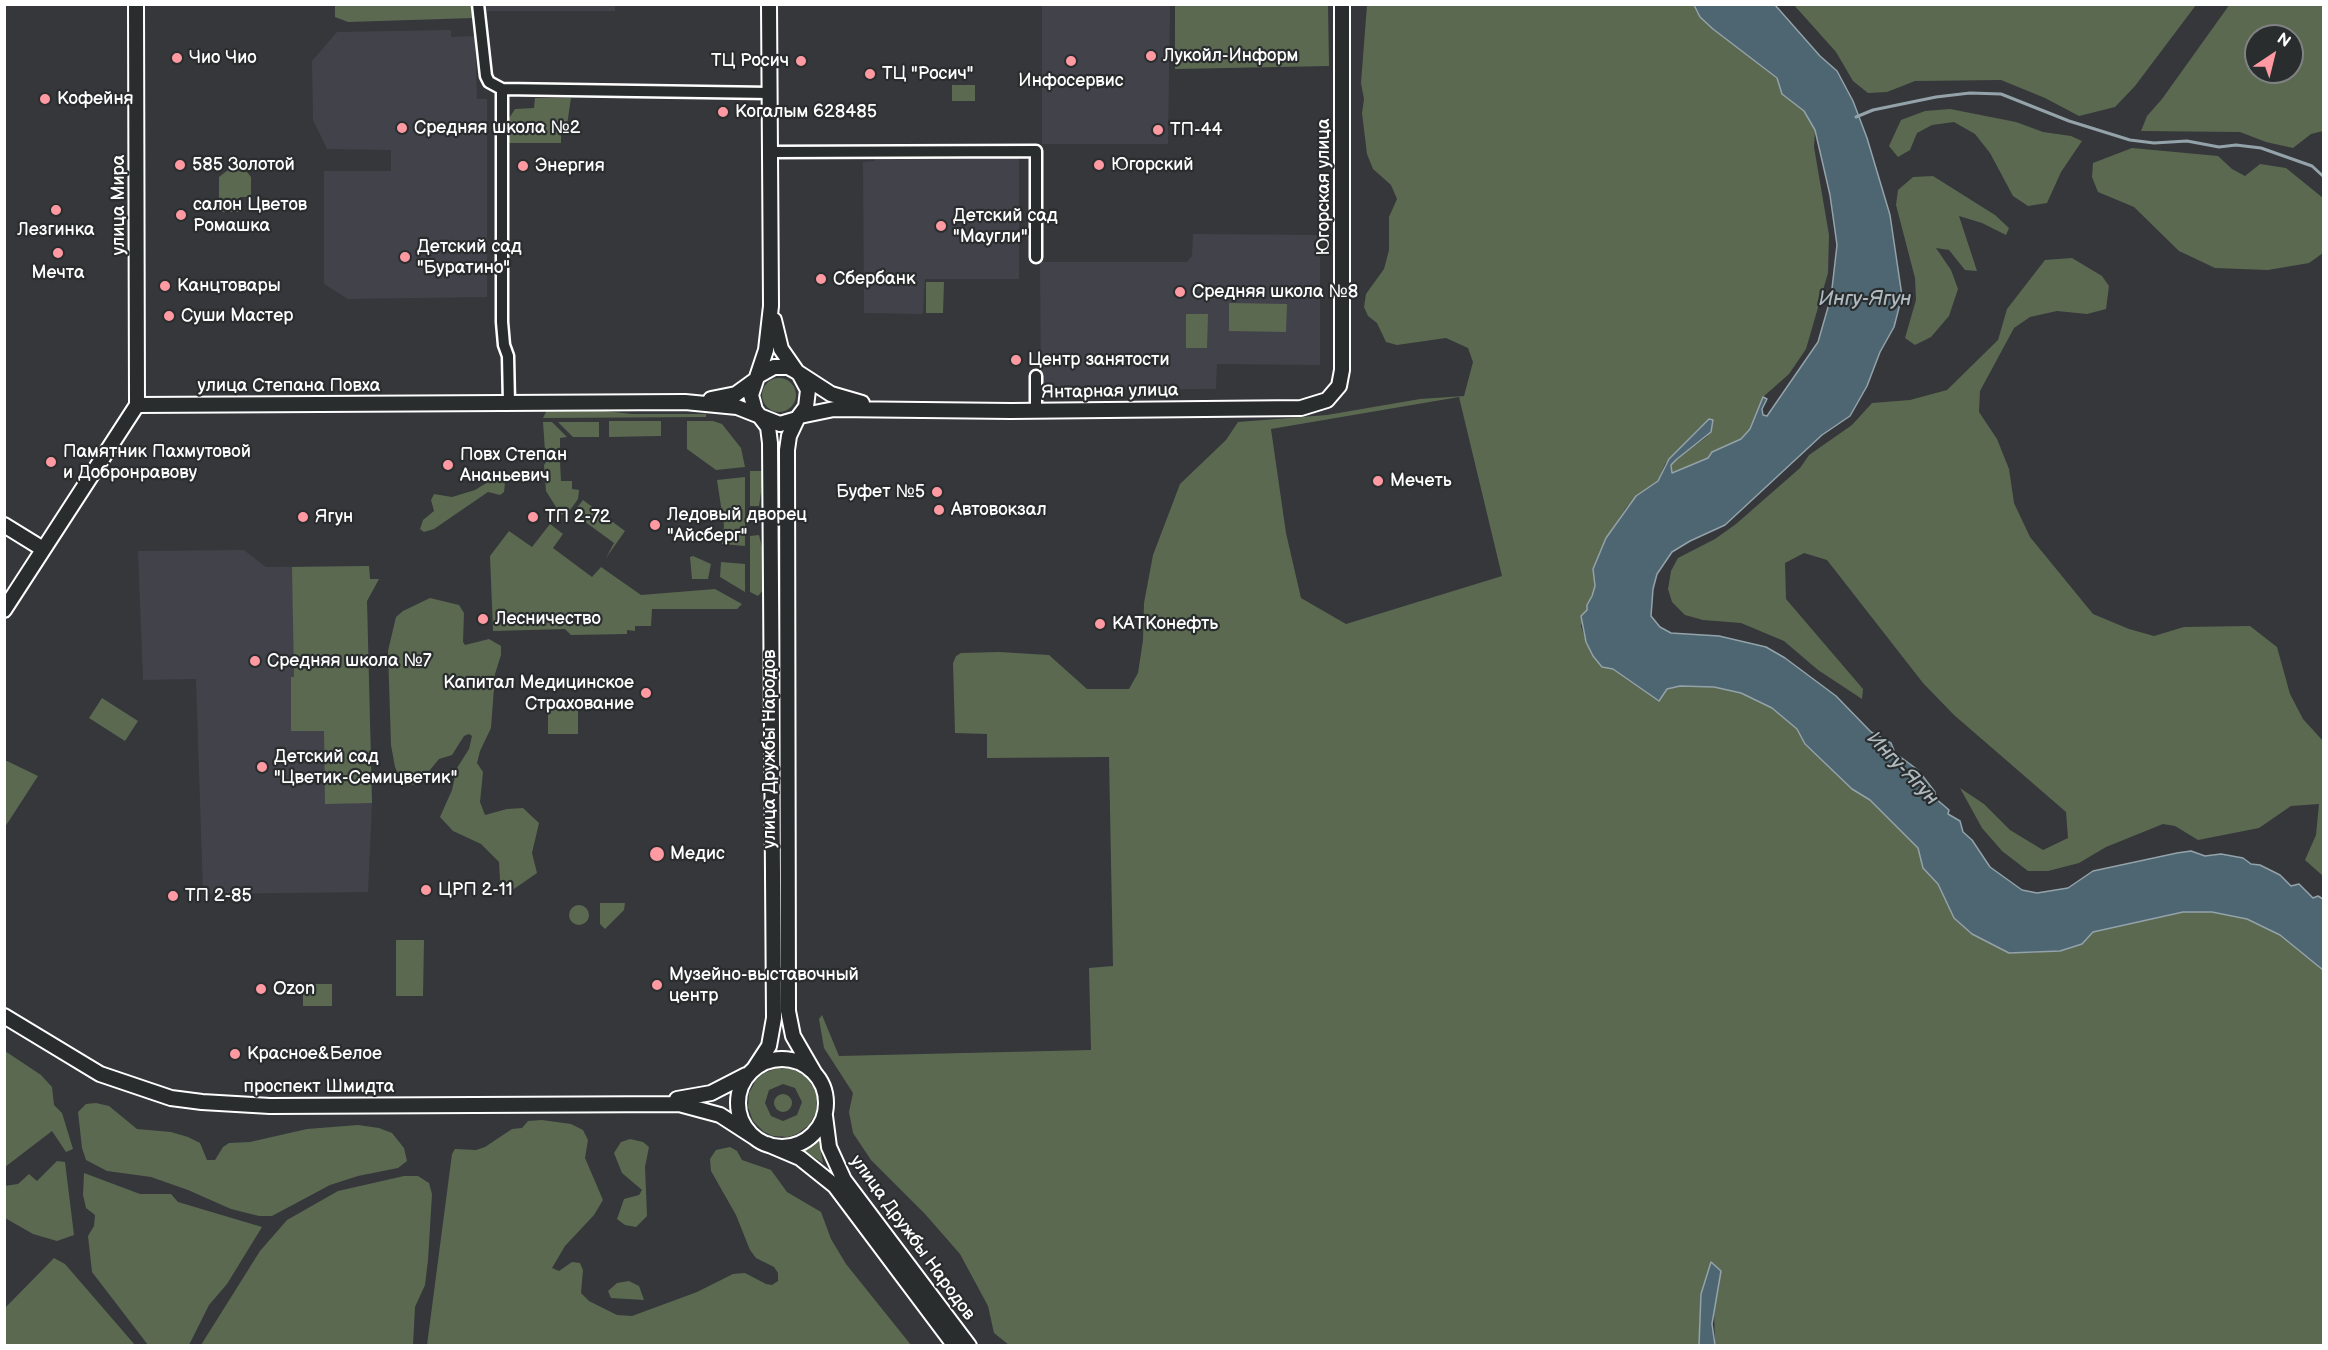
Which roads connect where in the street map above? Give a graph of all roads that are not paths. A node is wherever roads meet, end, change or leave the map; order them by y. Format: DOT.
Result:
graph roads {
  1 [pos="136,4"];
  2 [pos="478,4"];
  3 [pos="769,4"];
  4 [pos="1342,4"];
  5 [pos="502,89"];
  6 [pos="770,93"];
  7 [pos="770,152"];
  8 [pos="1036,257"];
  9 [pos="771,306"];
  10 [pos="799,373"];
  11 [pos="1036,376"];
  12 [pos="756,379"];
  13 [pos="1327,400"];
  14 [pos="685,402"];
  15 [pos="508,403"];
  16 [pos="137,405"];
  17 [pos="892,408"];
  18 [pos="1036,411"];
  19 [pos="761,417"];
  20 [pos="798,417"];
  21 [pos="4,525"];
  22 [pos="43,549"];
  23 [pos="4,610"];
  24 [pos="4,1016"];
  25 [pos="752,1071"];
  26 [pos="815,1074"];
  27 [pos="654,1102"];
  28 [pos="825,1114"];
  29 [pos="754,1137"];
  30 [pos="767,1144"];
  31 [pos="955,1346"];
  32 [pos="969,1346"];
  1 -- 16 [label="main road, улица Мира"];
  2 -- 5 [label="street"];
  3 -- 6 [label="main road"];
  4 -- 13 [label="main road, Югорская улица"];
  5 -- 6 [label="street"];
  5 -- 15 [label="street"];
  6 -- 7 [label="main road"];
  7 -- 8 [label="street"];
  7 -- 9 [label="main road"];
  9 -- 10 [label="main road"];
  9 -- 12 [label="main road"];
  10 -- 12 [label="main road"];
  10 -- 17 [label="main road"];
  10 -- 20 [label="main road"];
  11 -- 18 [label="street"];
  12 -- 14 [label="main road"];
  12 -- 19 [label="main road"];
  13 -- 18 [label="main road, Янтарная улица"];
  14 -- 15 [label="main road, улица Степана Повха"];
  14 -- 19 [label="main road"];
  15 -- 16 [label="main road, улица Степана Повха"];
  16 -- 22 [label="main road"];
  17 -- 18 [label="main road, Янтарная улица"];
  17 -- 20 [label="main road"];
  19 -- 20 [label="main road"];
  19 -- 25 [label="main road, улица Дружбы Народов"];
  20 -- 26 [label="main road, улица Дружбы Народов"];
  21 -- 22 [label="main road"];
  22 -- 23 [label="main road"];
  24 -- 27 [label="main road, проспект Шмидта"];
  25 -- 26 [label="main road"];
  25 -- 27 [label="main road, проспект Шмидта"];
  25 -- 29 [label="main road"];
  26 -- 28 [label="main road"];
  27 -- 29 [label="main road, проспект Шмидта"];
  28 -- 30 [label="main road"];
  28 -- 32 [label="main road, улица Дружбы Народов"];
  29 -- 30 [label="main road"];
  30 -- 31 [label="main road, улица Дружбы Народов"];
}
